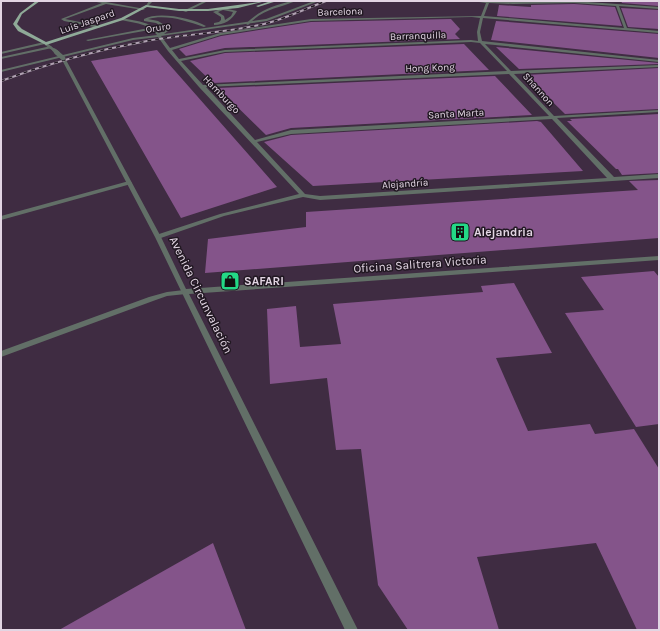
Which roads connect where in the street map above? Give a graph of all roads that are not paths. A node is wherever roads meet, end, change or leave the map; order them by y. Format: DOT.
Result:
graph roads {
  1 [pos="38,1"];
  2 [pos="93,1"];
  3 [pos="113,1"];
  4 [pos="151,1"];
  5 [pos="206,1"];
  6 [pos="264,1"];
  7 [pos="275,1"];
  8 [pos="295,1"];
  9 [pos="317,1"];
  10 [pos="474,1"];
  11 [pos="488,2"];
  12 [pos="106,3"];
  13 [pos="617,5"];
  14 [pos="145,8"];
  15 [pos="659,8"];
  16 [pos="223,9"];
  17 [pos="184,10"];
  18 [pos="235,11"];
  19 [pos="215,13"];
  20 [pos="482,17"];
  21 [pos="122,19"];
  22 [pos="146,19"];
  23 [pos="140,22"];
  24 [pos="219,24"];
  25 [pos="247,24"];
  26 [pos="204,26"];
  27 [pos="99,27"];
  28 [pos="154,28"];
  29 [pos="626,29"];
  30 [pos="139,30"];
  31 [pos="166,32"];
  32 [pos="659,32"];
  33 [pos="158,34"];
  34 [pos="145,35"];
  35 [pos="88,40"];
  36 [pos="480,41"];
  37 [pos="49,46"];
  38 [pos="169,50"];
  39 [pos="1,53"];
  40 [pos="1,58"];
  41 [pos="178,60"];
  42 [pos="659,60"];
  43 [pos="659,66"];
  44 [pos="1,67"];
  45 [pos="1,71"];
  46 [pos="512,73"];
  47 [pos="201,86"];
  48 [pos="659,111"];
  49 [pos="551,116"];
  50 [pos="255,141"];
  51 [pos="659,176"];
  52 [pos="612,179"];
  53 [pos="129,182"];
  54 [pos="303,195"];
  55 [pos="1,216"];
  56 [pos="158,237"];
  57 [pos="659,258"];
  58 [pos="184,292"];
  59 [pos="1,354"];
  60 [pos="352,630"];
  1 -- 37 [label="main road, Avenida Circunvalación"];
  2 -- 12 [label="street"];
  3 -- 14 [label="street"];
  4 -- 14 [label="street, Luis Jaspard"];
  5 -- 17 [label="street"];
  6 -- 16 [label="main road"];
  7 -- 18 [label="main road"];
  8 -- 25 [label="lane"];
  9 -- 25 [label="street, Oruro"];
  10 -- 11 [label="street"];
  11 -- 13 [label="street"];
  11 -- 20 [label="street"];
  12 -- 14 [label="street"];
  12 -- 27 [label="street"];
  13 -- 15 [label="street"];
  13 -- 29 [label="street"];
  14 -- 17 [label="main road"];
  14 -- 19 [label="main road"];
  14 -- 21 [label="main road, Luis Jaspard"];
  16 -- 17 [label="main road"];
  16 -- 18 [label="street"];
  16 -- 19 [label="street"];
  18 -- 19 [label="main road"];
  18 -- 24 [label="street"];
  19 -- 24 [label="street"];
  20 -- 29 [label="street, Barcelona"];
  20 -- 36 [label="street"];
  20 -- 38 [label="street, Barcelona"];
  21 -- 23 [label="street, Hamburgo"];
  21 -- 27 [label="main road, Luis Jaspard"];
  22 -- 23 [label="street"];
  22 -- 26 [label="street"];
  22 -- 31 [label="street"];
  23 -- 28 [label="street, Hamburgo"];
  24 -- 26 [label="street"];
  25 -- 33 [label="street, Oruro"];
  26 -- 31 [label="street"];
  27 -- 37 [label="main road, Luis Jaspard"];
  28 -- 30 [label="lane"];
  28 -- 33 [label="street, Hamburgo"];
  29 -- 32 [label="street, Barcelona"];
  30 -- 34 [label="lane"];
  30 -- 35 [label="lane"];
  31 -- 33 [label="street"];
  33 -- 34 [label="street, Oruro"];
  33 -- 38 [label="street, Hamburgo"];
  33 -- 45 [label="street, Oruro"];
  34 -- 44 [label="street, Oruro"];
  36 -- 41 [label="street, Barranquilla"];
  36 -- 42 [label="street, Barranquilla"];
  36 -- 46 [label="street, Shannon"];
  37 -- 39 [label="lane"];
  37 -- 40 [label="lane"];
  37 -- 53 [label="street, Avenida Circunvalación, bridge"];
  38 -- 41 [label="street, Hamburgo"];
  41 -- 47 [label="street, Hamburgo"];
  43 -- 46 [label="street, Hong Kong"];
  46 -- 47 [label="street, Hong Kong"];
  46 -- 49 [label="street, Shannon"];
  47 -- 50 [label="street, Hamburgo"];
  48 -- 49 [label="street, Santa Marta"];
  49 -- 50 [label="street, Santa Marta"];
  49 -- 52 [label="street, Shannon"];
  50 -- 54 [label="street, Hamburgo"];
  51 -- 52 [label="street, Alejandría"];
  52 -- 54 [label="street, Alejandría"];
  53 -- 55 [label="lane"];
  53 -- 56 [label="street, Avenida Circunvalación"];
  54 -- 56 [label="street, Alejandría"];
  56 -- 58 [label="street, Avenida Circunvalación"];
  57 -- 58 [label="street, Oficina Salitrera Victoria"];
  58 -- 59 [label="lane"];
  58 -- 60 [label="street, Avenida Circunvalación"];
}
